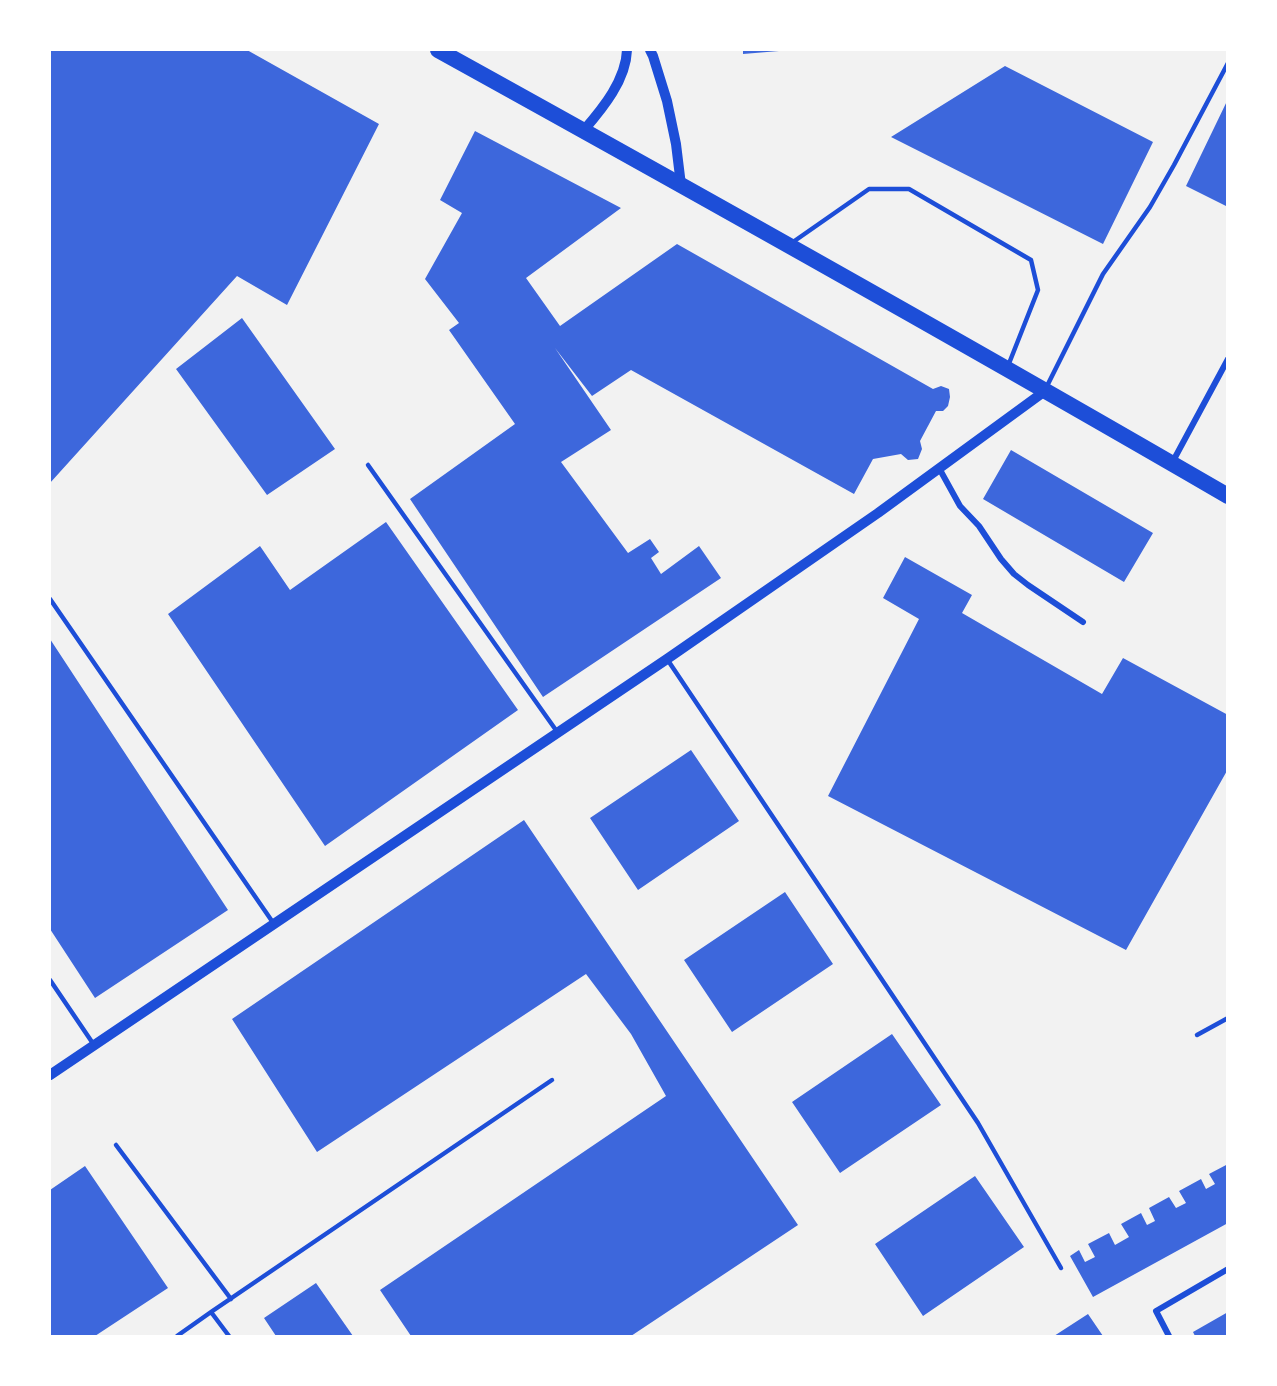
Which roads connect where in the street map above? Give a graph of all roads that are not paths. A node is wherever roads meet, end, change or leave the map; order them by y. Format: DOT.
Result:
graph roads {
  1 [pos="438,50"];
  2 [pos="627,50"];
  3 [pos="650,50"];
  4 [pos="1227,63"];
  5 [pos="584,130"];
  6 [pos="681,185"];
  7 [pos="788,246"];
  8 [pos="1227,359"];
  9 [pos="1007,369"];
  10 [pos="1045,391"];
  11 [pos="1172,463"];
  12 [pos="368,465"];
  13 [pos="939,468"];
  14 [pos="1227,496"];
  15 [pos="50,599"];
  16 [pos="1083,622"];
  17 [pos="668,659"];
  18 [pos="558,733"];
  19 [pos="274,924"];
  20 [pos="50,980"];
  21 [pos="1227,1018"];
  22 [pos="1197,1035"];
  23 [pos="94,1045"];
  24 [pos="50,1075"];
  25 [pos="552,1080"];
  26 [pos="116,1145"];
  27 [pos="1061,1268"];
  28 [pos="1227,1269"];
  29 [pos="231,1299"];
  30 [pos="211,1312"];
  31 [pos="177,1336"];
  32 [pos="229,1336"];
  33 [pos="1169,1336"];
  1 -- 5 [label="highway"];
  2 -- 5 [label="street"];
  3 -- 6 [label="street"];
  4 -- 10 [label="lane"];
  5 -- 6 [label="highway"];
  6 -- 7 [label="highway"];
  7 -- 9 [label="highway"];
  7 -- 9 [label="lane"];
  8 -- 11 [label="street"];
  9 -- 10 [label="highway"];
  10 -- 11 [label="highway"];
  10 -- 13 [label="street"];
  11 -- 14 [label="highway"];
  12 -- 18 [label="lane"];
  13 -- 16 [label="street"];
  13 -- 17 [label="street"];
  15 -- 19 [label="lane"];
  17 -- 18 [label="street"];
  17 -- 27 [label="lane"];
  18 -- 19 [label="street"];
  19 -- 23 [label="street"];
  20 -- 23 [label="lane"];
  21 -- 22 [label="lane"];
  23 -- 24 [label="street"];
  25 -- 29 [label="lane"];
  26 -- 29 [label="lane"];
  28 -- 33 [label="street"];
  29 -- 30 [label="lane"];
  30 -- 31 [label="lane"];
  30 -- 32 [label="lane"];
}
